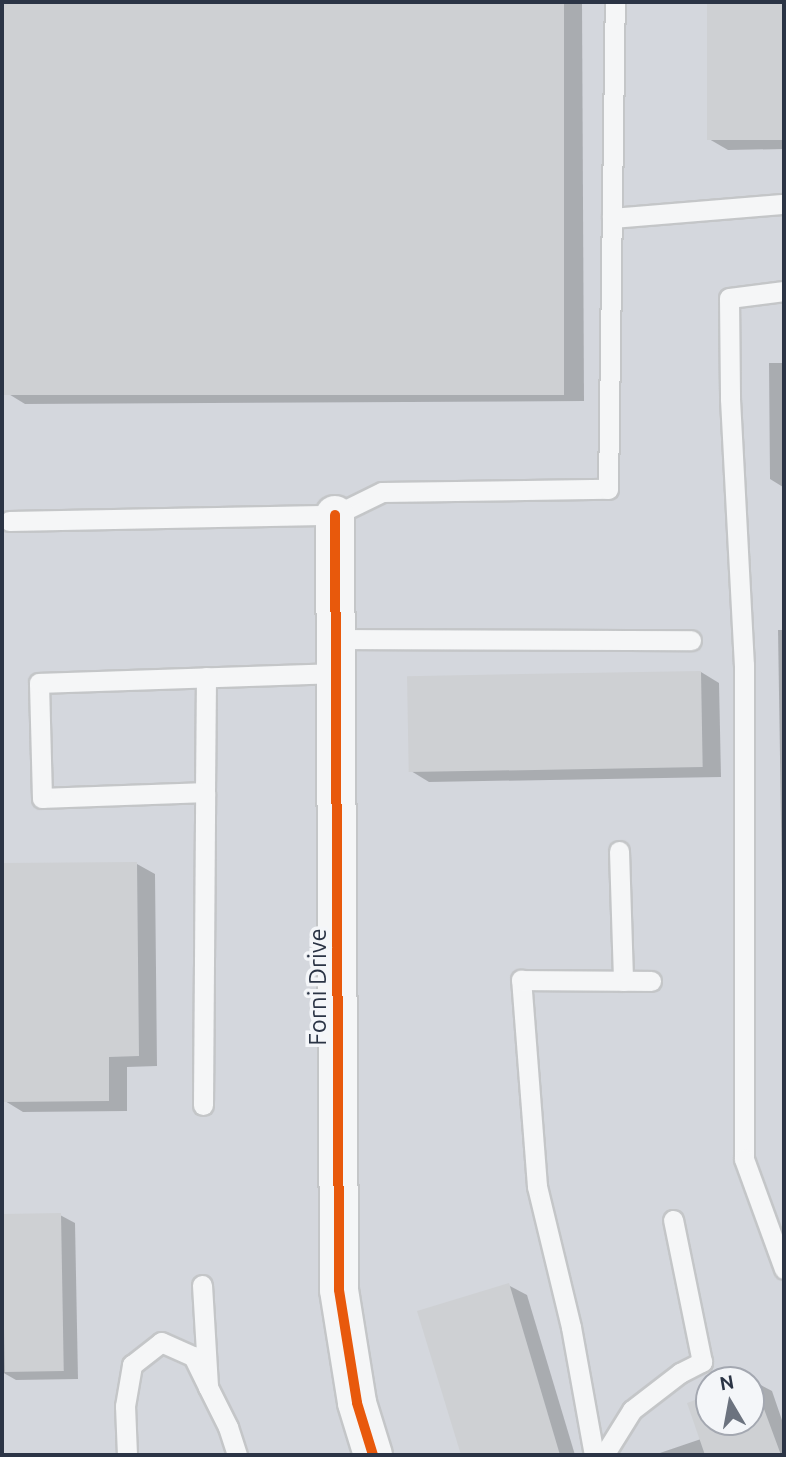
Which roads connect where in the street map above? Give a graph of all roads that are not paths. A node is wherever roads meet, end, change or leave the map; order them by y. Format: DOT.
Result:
graph roads {
  1 [pos="615,2"];
  2 [pos="784,204"];
  3 [pos="612,218"];
  4 [pos="784,291"];
  5 [pos="335,515"];
  6 [pos="9,522"];
  7 [pos="691,640"];
  8 [pos="336,656"];
  9 [pos="206,677"];
  10 [pos="205,792"];
  11 [pos="619,851"];
  12 [pos="623,981"];
  13 [pos="651,981"];
  14 [pos="203,1105"];
  15 [pos="673,1220"];
  16 [pos="784,1269"];
  17 [pos="202,1285"];
  18 [pos="208,1387"];
  19 [pos="127,1455"];
  20 [pos="237,1455"];
  21 [pos="373,1455"];
  22 [pos="594,1455"];
  23 [pos="604,1455"];
  1 -- 3 [label="lane"];
  2 -- 3 [label="lane"];
  3 -- 5 [label="lane"];
  4 -- 16 [label="lane"];
  5 -- 6 [label="lane"];
  5 -- 8 [label="street, Forni Drive"];
  7 -- 8 [label="lane"];
  8 -- 9 [label="lane"];
  8 -- 21 [label="street, Forni Drive"];
  9 -- 10 [label="lane"];
  9 -- 10 [label="lane"];
  10 -- 14 [label="lane"];
  11 -- 12 [label="lane"];
  12 -- 13 [label="lane"];
  12 -- 22 [label="lane"];
  15 -- 23 [label="lane"];
  17 -- 18 [label="lane"];
  18 -- 19 [label="lane"];
  18 -- 20 [label="lane"];
}
